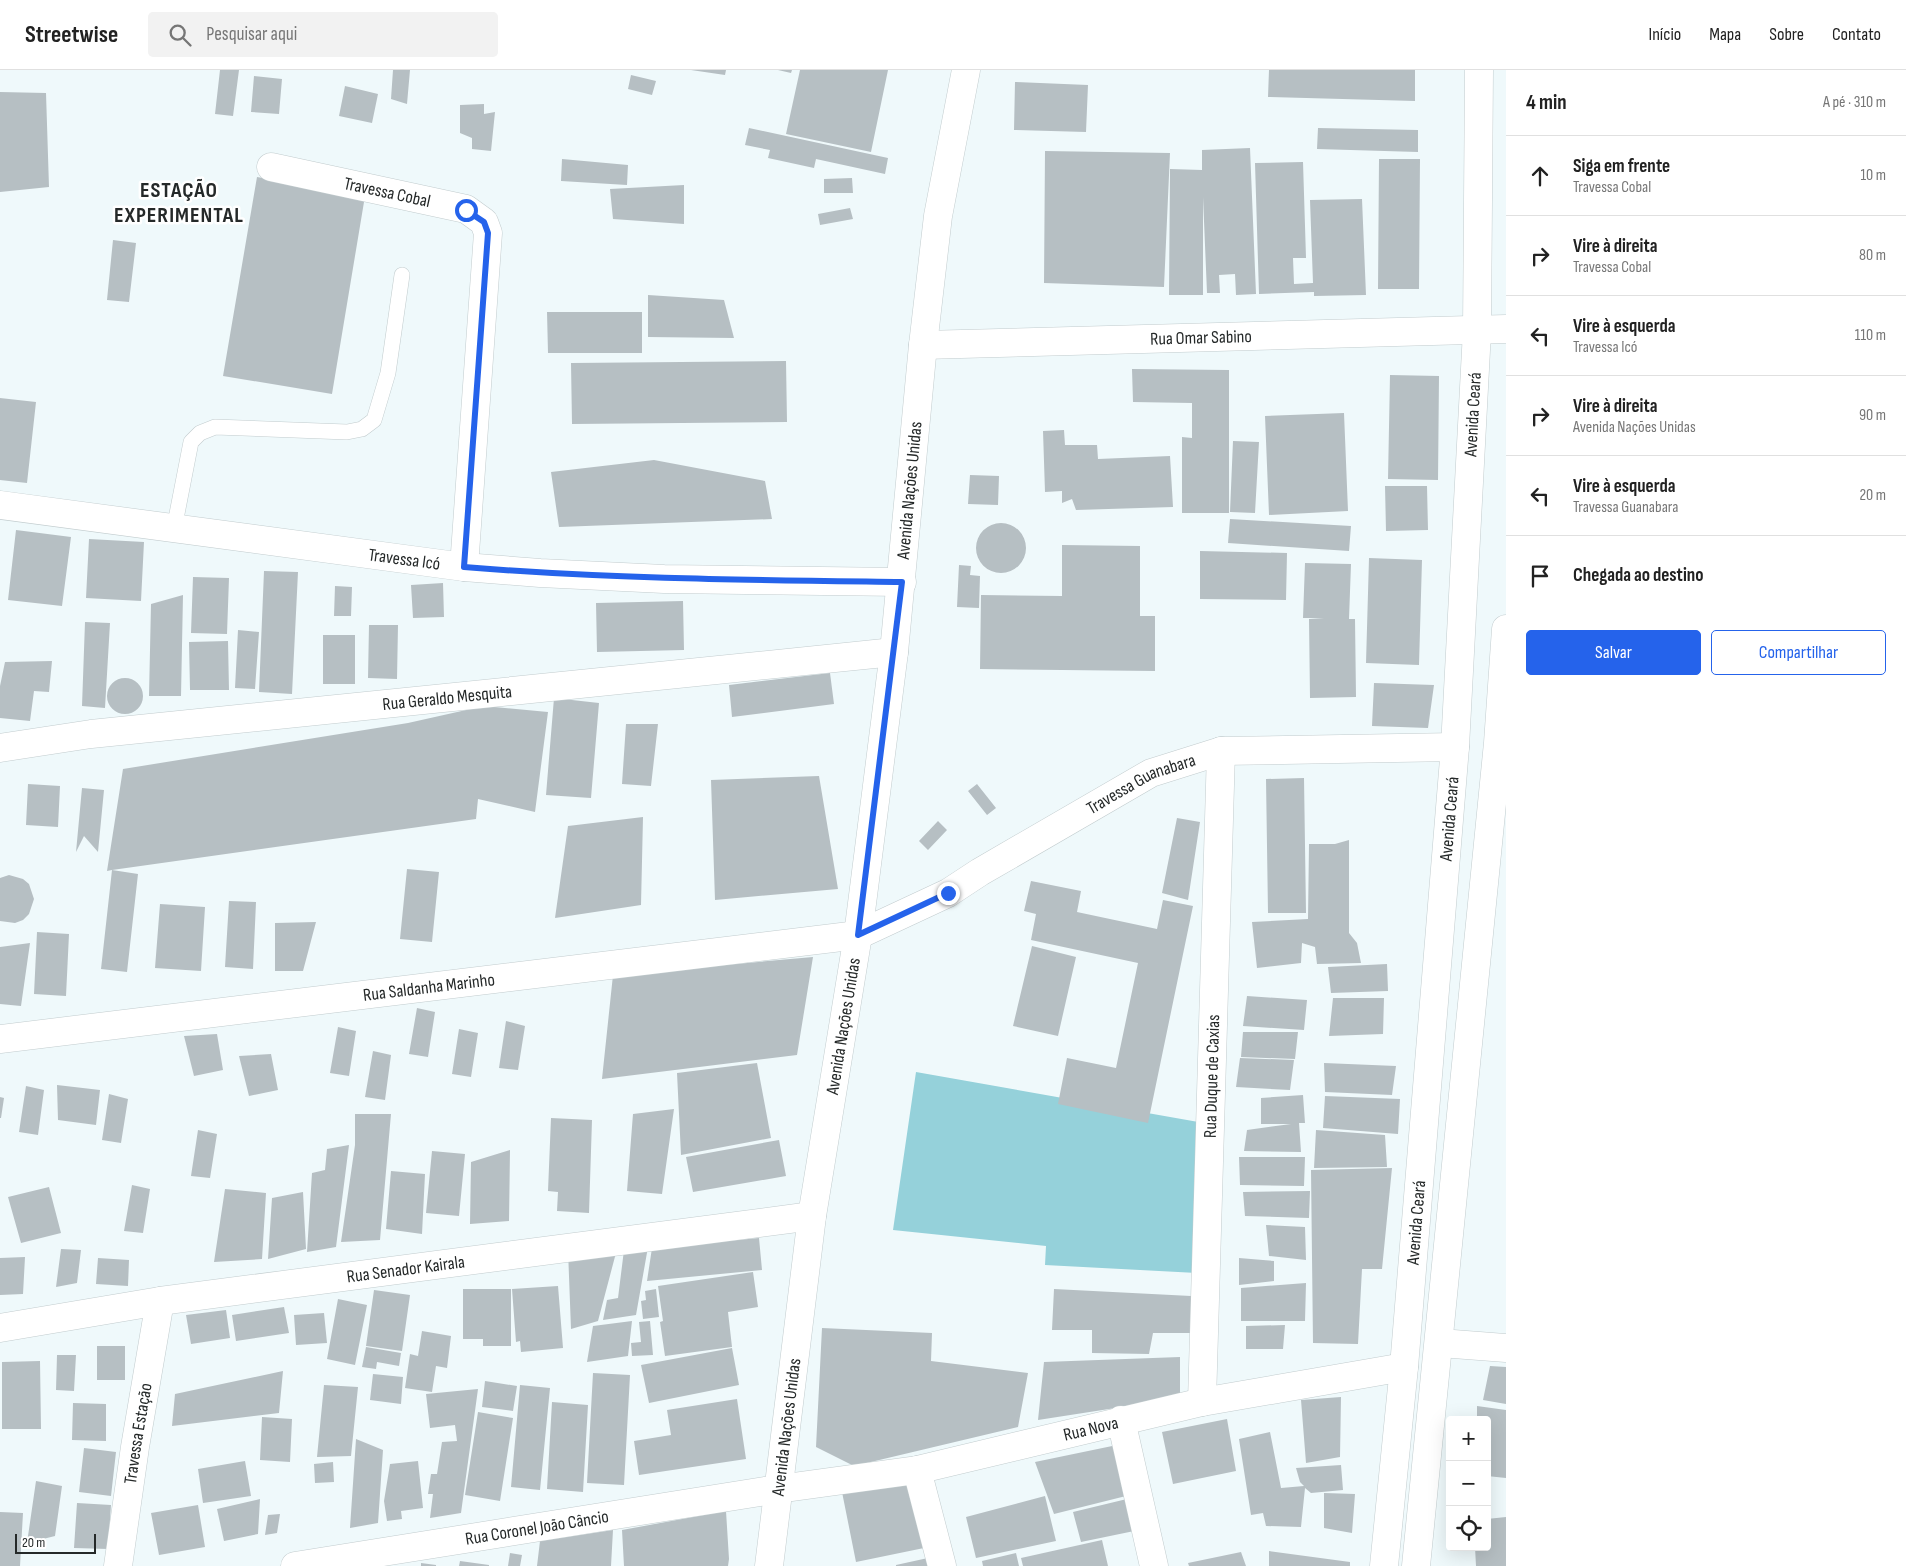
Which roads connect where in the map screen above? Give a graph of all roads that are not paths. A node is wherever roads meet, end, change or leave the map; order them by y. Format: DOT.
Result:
graph roads {
  1 [pos="966,70"];
  2 [pos="1479,70"];
  3 [pos="272,167"];
  4 [pos="402,275"];
  5 [pos="1506,329"];
  6 [pos="1477,331"];
  7 [pos="924,345"];
  8 [pos="0,506"];
  9 [pos="174,529"];
  10 [pos="464,567"];
  11 [pos="902,582"];
  12 [pos="1506,629"];
  13 [pos="894,652"];
  14 [pos="1502,743"];
  15 [pos="1455,747"];
  16 [pos="0,748"];
  17 [pos="1221,751"];
  18 [pos="858,935"];
  19 [pos="0,1039"];
  20 [pos="812,1216"];
  21 [pos="160,1301"];
  22 [pos="0,1328"];
  23 [pos="1440,1343"];
  24 [pos="1506,1348"];
  25 [pos="1404,1367"];
  26 [pos="1202,1402"];
  27 [pos="1121,1420"];
  28 [pos="917,1470"];
  29 [pos="778,1489"];
  30 [pos="118,1566"];
  31 [pos="296,1566"];
  32 [pos="768,1566"];
  33 [pos="942,1566"];
  34 [pos="1154,1566"];
  35 [pos="1384,1566"];
  36 [pos="1416,1566"];
  1 -- 7 [label="street, Avenida Nações Unidas"];
  2 -- 6 [label="street, Avenida Ceará"];
  3 -- 10 [label="street, Travessa Cobal"];
  4 -- 9 [label="lane"];
  5 -- 6 [label="street, Rua Omar Sabino"];
  6 -- 7 [label="street, Rua Omar Sabino"];
  6 -- 15 [label="street, Avenida Ceará"];
  7 -- 11 [label="street, Avenida Nações Unidas"];
  8 -- 9 [label="street, Travessa Icó"];
  9 -- 10 [label="street, Travessa Icó"];
  10 -- 11 [label="street, Travessa Icó"];
  11 -- 13 [label="street, Avenida Nações Unidas"];
  12 -- 14 [label="street, Avenida Ceará"];
  13 -- 16 [label="street, Rua Geraldo Mesquita"];
  13 -- 18 [label="street, Avenida Nações Unidas"];
  14 -- 23 [label="street, Avenida Ceará"];
  15 -- 17 [label="street, Travessa Guanabara"];
  15 -- 25 [label="street, Avenida Ceará"];
  17 -- 18 [label="street, Travessa Guanabara"];
  17 -- 26 [label="street, Rua Duque de Caxias"];
  18 -- 19 [label="street, Rua Saldanha Marinho"];
  18 -- 20 [label="street, Avenida Nações Unidas"];
  20 -- 21 [label="street, Rua Senador Kairala"];
  20 -- 29 [label="street, Avenida Nações Unidas"];
  21 -- 22 [label="street, Rua Senador Kairala"];
  21 -- 30 [label="street, Travessa Estação"];
  23 -- 24 [label="street"];
  23 -- 36 [label="street, Avenida Ceará"];
  25 -- 26 [label="street, Rua Nova"];
  25 -- 35 [label="street, Avenida Ceará"];
  26 -- 27 [label="street, Rua Nova"];
  27 -- 28 [label="street, Rua Nova"];
  27 -- 34 [label="street"];
  28 -- 29 [label="street, Rua Nova"];
  28 -- 33 [label="street"];
  29 -- 31 [label="street, Rua Coronel João Câncio"];
  29 -- 32 [label="street, Avenida Nações Unidas"];
}
